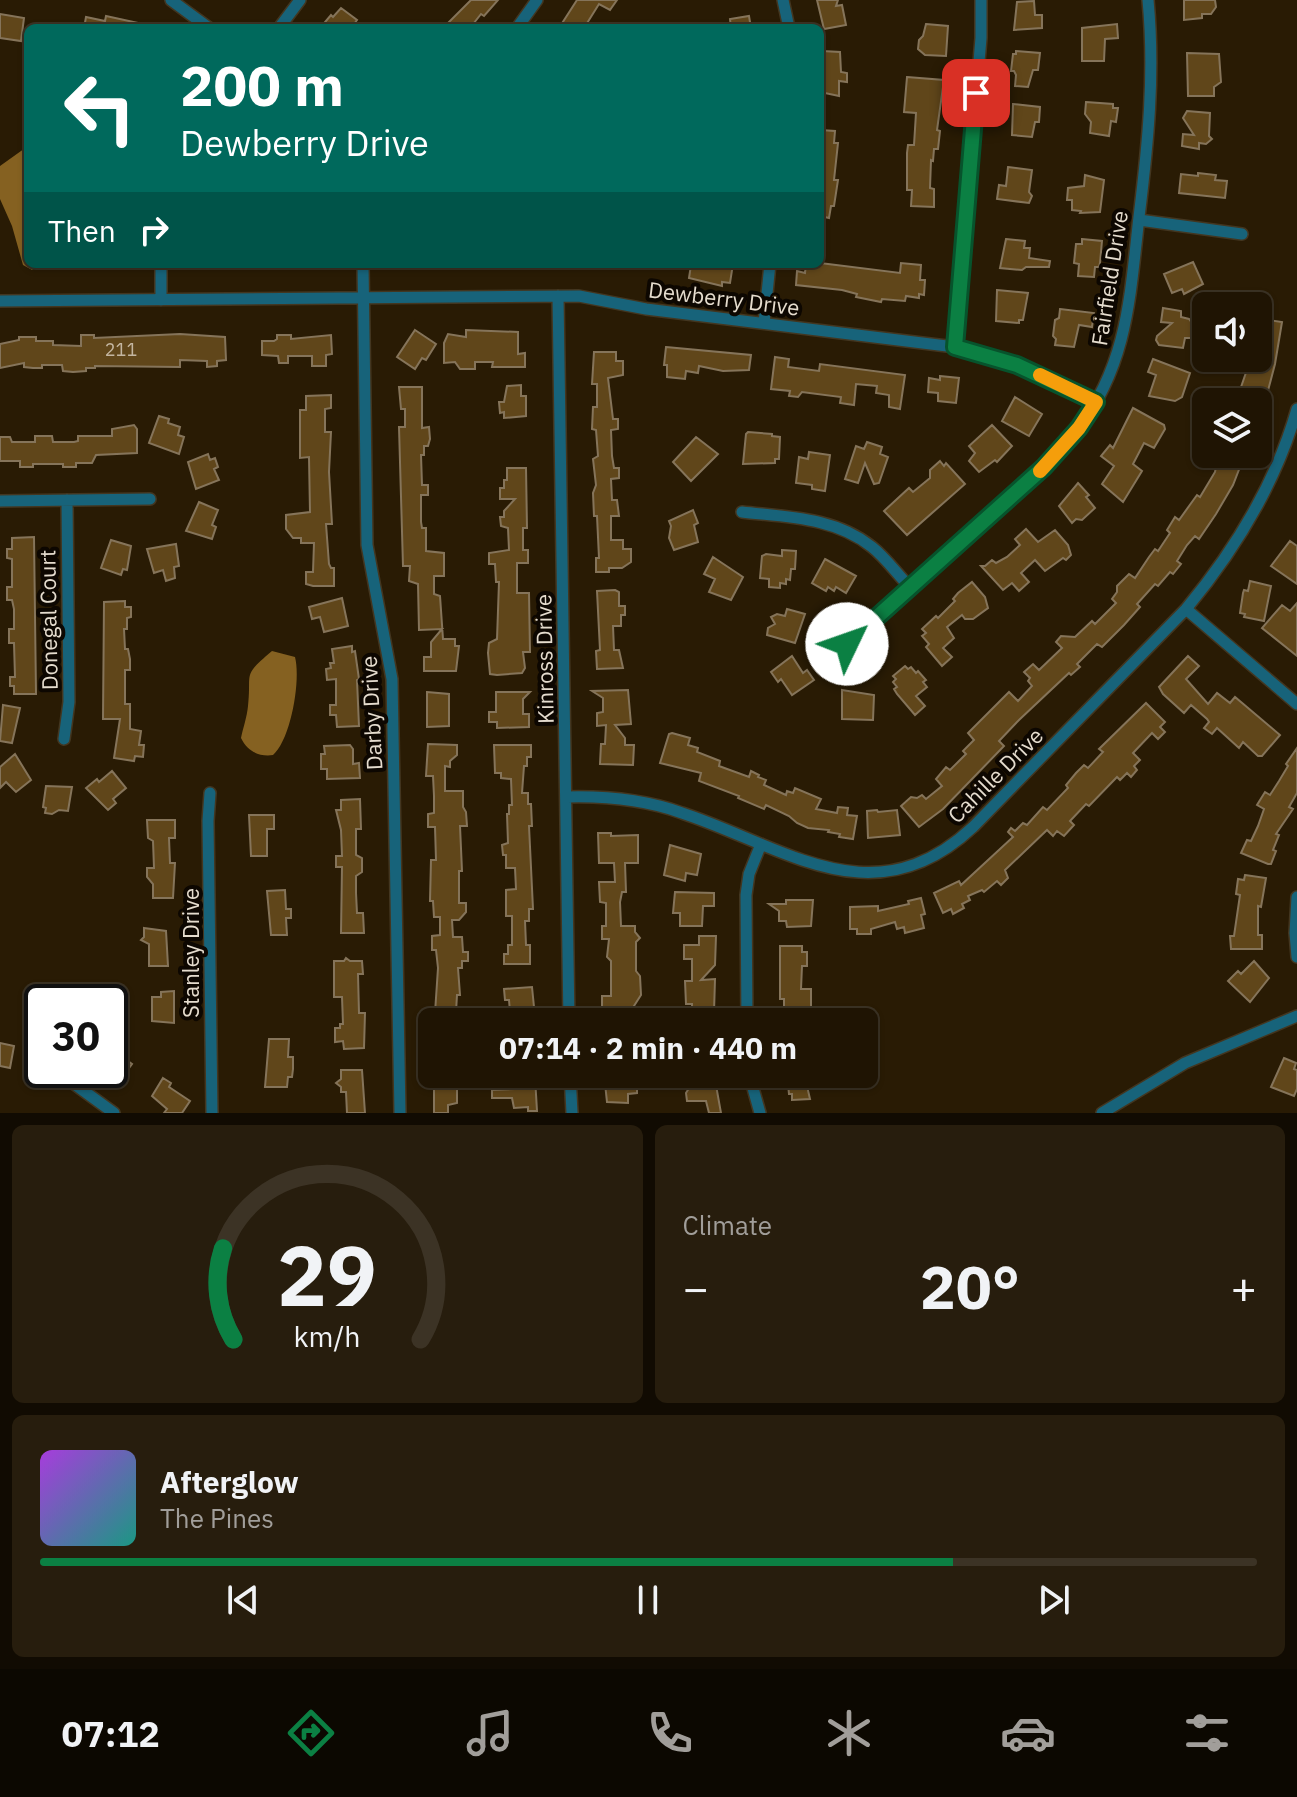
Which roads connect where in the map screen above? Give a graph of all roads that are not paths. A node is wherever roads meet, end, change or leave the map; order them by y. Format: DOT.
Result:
graph roads {
  1 [pos="171,0"];
  2 [pos="300,0"];
  3 [pos="537,0"];
  4 [pos="783,0"];
  5 [pos="981,0"];
  6 [pos="1148,0"];
  7 [pos="204,24"];
  8 [pos="282,24"];
  9 [pos="520,24"];
  10 [pos="788,24"];
  11 [pos="1139,220"];
  12 [pos="1242,234"];
  13 [pos="161,268"];
  14 [pos="363,268"];
  15 [pos="770,268"];
  16 [pos="558,296"];
  17 [pos="363,298"];
  18 [pos="161,300"];
  19 [pos="0,301"];
  20 [pos="764,323"];
  21 [pos="955,347"];
  22 [pos="1096,402"];
  23 [pos="1297,409"];
  24 [pos="150,499"];
  25 [pos="67,500"];
  26 [pos="0,501"];
  27 [pos="742,512"];
  28 [pos="910,587"];
  29 [pos="1186,609"];
  30 [pos="847,644"];
  31 [pos="1297,704"];
  32 [pos="64,739"];
  33 [pos="210,793"];
  34 [pos="567,797"];
  35 [pos="761,844"];
  36 [pos="1297,897"];
  37 [pos="1297,957"];
  38 [pos="569,1008"];
  39 [pos="747,1008"];
  40 [pos="1297,1016"];
  41 [pos="80,1088"];
  42 [pos="571,1088"];
  43 [pos="753,1088"];
  44 [pos="114,1113"];
  45 [pos="212,1113"];
  46 [pos="400,1113"];
  47 [pos="572,1113"];
  48 [pos="760,1113"];
  49 [pos="1102,1113"];
  1 -- 7 [label="street"];
  2 -- 8 [label="street"];
  3 -- 9 [label="street"];
  4 -- 10 [label="street"];
  5 -- 21 [label="street"];
  6 -- 11 [label="street, Fairfield Drive"];
  11 -- 12 [label="street"];
  11 -- 22 [label="street, Fairfield Drive"];
  13 -- 18 [label="street"];
  14 -- 17 [label="street, Darby Drive"];
  15 -- 20 [label="street"];
  16 -- 17 [label="street, Dewberry Drive"];
  16 -- 20 [label="street, Dewberry Drive"];
  16 -- 34 [label="street, Kinross Drive"];
  17 -- 18 [label="street, Dewberry Drive"];
  17 -- 46 [label="street, Darby Drive"];
  18 -- 19 [label="street, Dewberry Drive"];
  20 -- 21 [label="street, Dewberry Drive"];
  21 -- 22 [label="street, Dewberry Drive"];
  22 -- 28 [label="street, Fairfield Drive"];
  23 -- 29 [label="street, Cahille Drive"];
  24 -- 25 [label="street"];
  25 -- 26 [label="street"];
  25 -- 32 [label="street, Donegal Court"];
  27 -- 28 [label="street"];
  28 -- 30 [label="street, Fairfield Drive"];
  29 -- 31 [label="street"];
  29 -- 35 [label="street, Cahille Drive"];
  33 -- 45 [label="street, Stanley Drive"];
  34 -- 35 [label="street, Cahille Drive"];
  34 -- 38 [label="street, Kinross Drive"];
  35 -- 39 [label="street"];
  36 -- 37 [label="street"];
  40 -- 49 [label="street"];
  41 -- 44 [label="street"];
  42 -- 47 [label="street"];
  43 -- 48 [label="street"];
}
